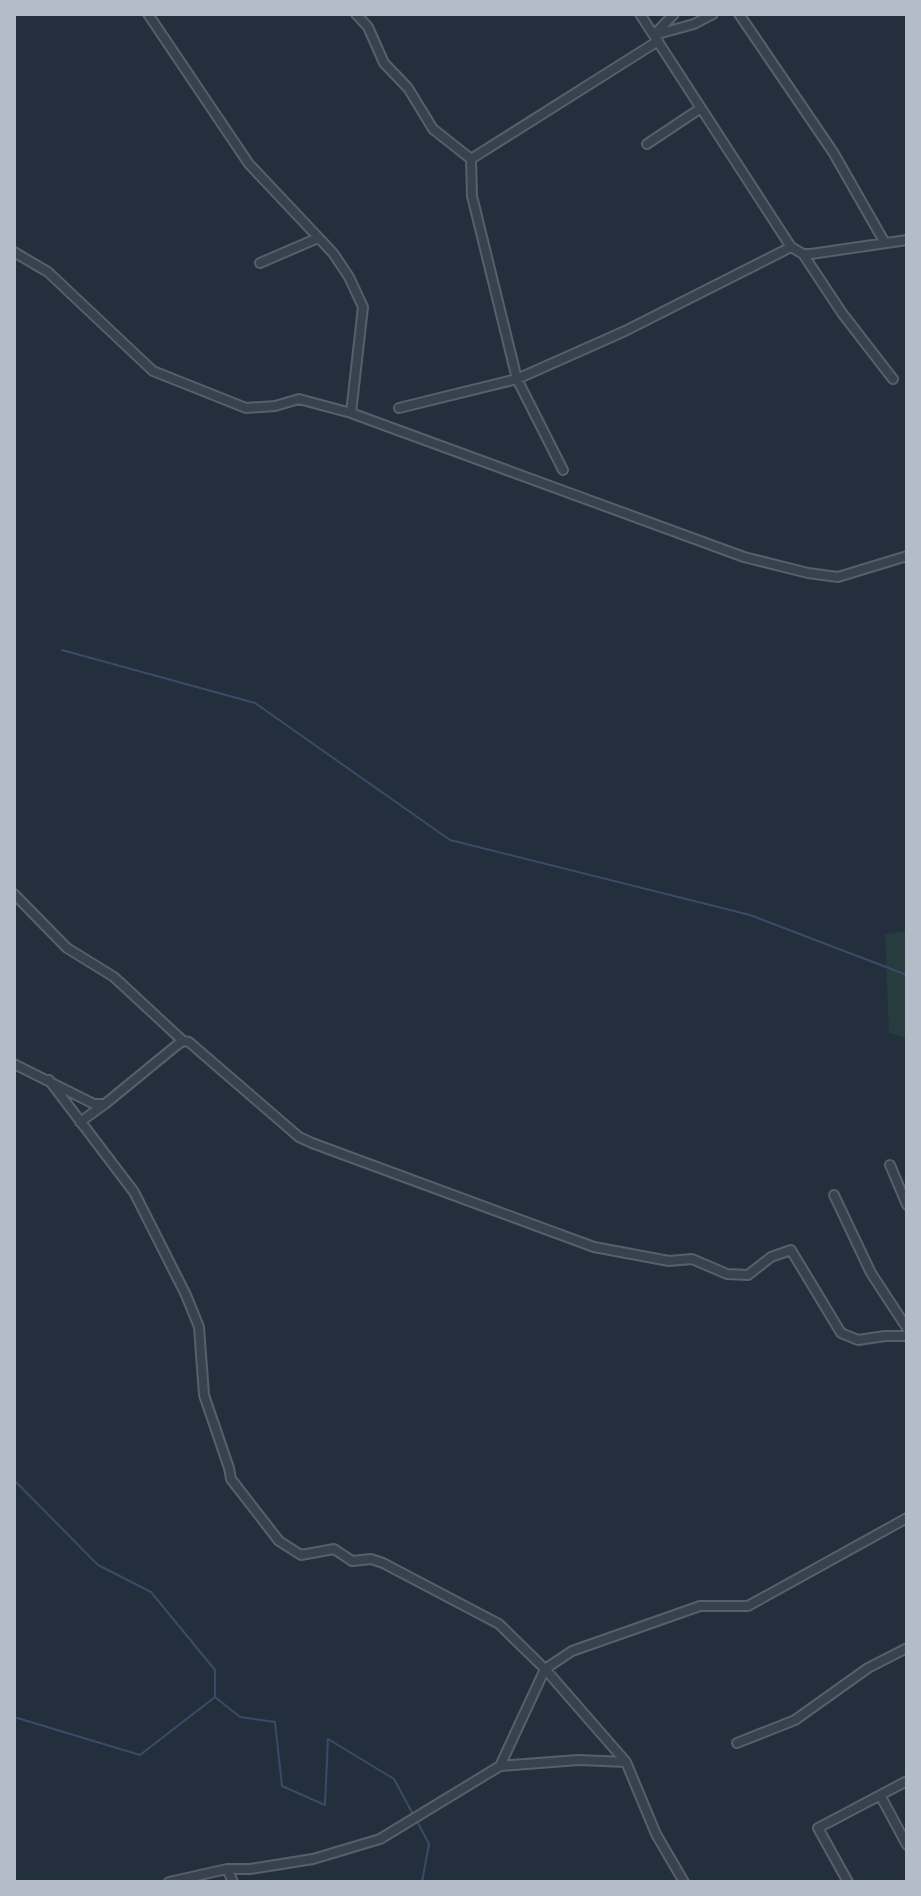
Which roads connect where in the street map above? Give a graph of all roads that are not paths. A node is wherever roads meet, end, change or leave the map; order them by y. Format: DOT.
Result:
graph roads {
  1 [pos="148,14"];
  2 [pos="356,14"];
  3 [pos="640,14"];
  4 [pos="674,14"];
  5 [pos="713,14"];
  6 [pos="739,14"];
  7 [pos="656,38"];
  8 [pos="701,108"];
  9 [pos="647,144"];
  10 [pos="471,159"];
  11 [pos="318,238"];
  12 [pos="907,240"];
  13 [pos="885,243"];
  14 [pos="791,247"];
  15 [pos="14,252"];
  16 [pos="803,254"];
  17 [pos="260,263"];
  18 [pos="517,379"];
  19 [pos="893,379"];
  20 [pos="399,408"];
  21 [pos="351,413"];
  22 [pos="563,470"];
  23 [pos="907,556"];
  24 [pos="14,894"];
  25 [pos="183,1041"];
  26 [pos="14,1064"];
  27 [pos="49,1080"];
  28 [pos="105,1104"];
  29 [pos="80,1122"];
  30 [pos="890,1165"];
  31 [pos="834,1195"];
  32 [pos="907,1205"];
  33 [pos="907,1328"];
  34 [pos="907,1336"];
  35 [pos="907,1518"];
  36 [pos="907,1648"];
  37 [pos="545,1669"];
  38 [pos="737,1743"];
  39 [pos="626,1762"];
  40 [pos="500,1766"];
  41 [pos="907,1781"];
  42 [pos="880,1795"];
  43 [pos="907,1845"];
  44 [pos="227,1869"];
  45 [pos="169,1882"];
  46 [pos="233,1882"];
  47 [pos="684,1882"];
  48 [pos="848,1882"];
  1 -- 11 [label="street"];
  2 -- 10 [label="street"];
  3 -- 7 [label="street"];
  4 -- 7 [label="street"];
  5 -- 7 [label="street"];
  6 -- 13 [label="street"];
  7 -- 8 [label="street"];
  7 -- 10 [label="street"];
  8 -- 9 [label="street"];
  8 -- 14 [label="street"];
  10 -- 18 [label="street"];
  11 -- 17 [label="street"];
  11 -- 21 [label="street"];
  12 -- 13 [label="street"];
  13 -- 16 [label="street"];
  14 -- 16 [label="street"];
  14 -- 18 [label="street"];
  15 -- 21 [label="street"];
  16 -- 19 [label="street"];
  18 -- 20 [label="street"];
  18 -- 22 [label="street"];
  21 -- 23 [label="street"];
  24 -- 25 [label="street"];
  25 -- 28 [label="street"];
  25 -- 34 [label="street"];
  26 -- 27 [label="street"];
  27 -- 28 [label="street"];
  27 -- 29 [label="street"];
  28 -- 29 [label="street"];
  29 -- 37 [label="street"];
  30 -- 32 [label="street"];
  31 -- 33 [label="street"];
  35 -- 37 [label="street"];
  36 -- 38 [label="street"];
  37 -- 39 [label="street"];
  37 -- 40 [label="street"];
  39 -- 40 [label="street"];
  39 -- 47 [label="street"];
  40 -- 44 [label="street"];
  41 -- 42 [label="street"];
  42 -- 43 [label="street"];
  42 -- 48 [label="street"];
  44 -- 45 [label="street"];
  44 -- 46 [label="street"];
}
